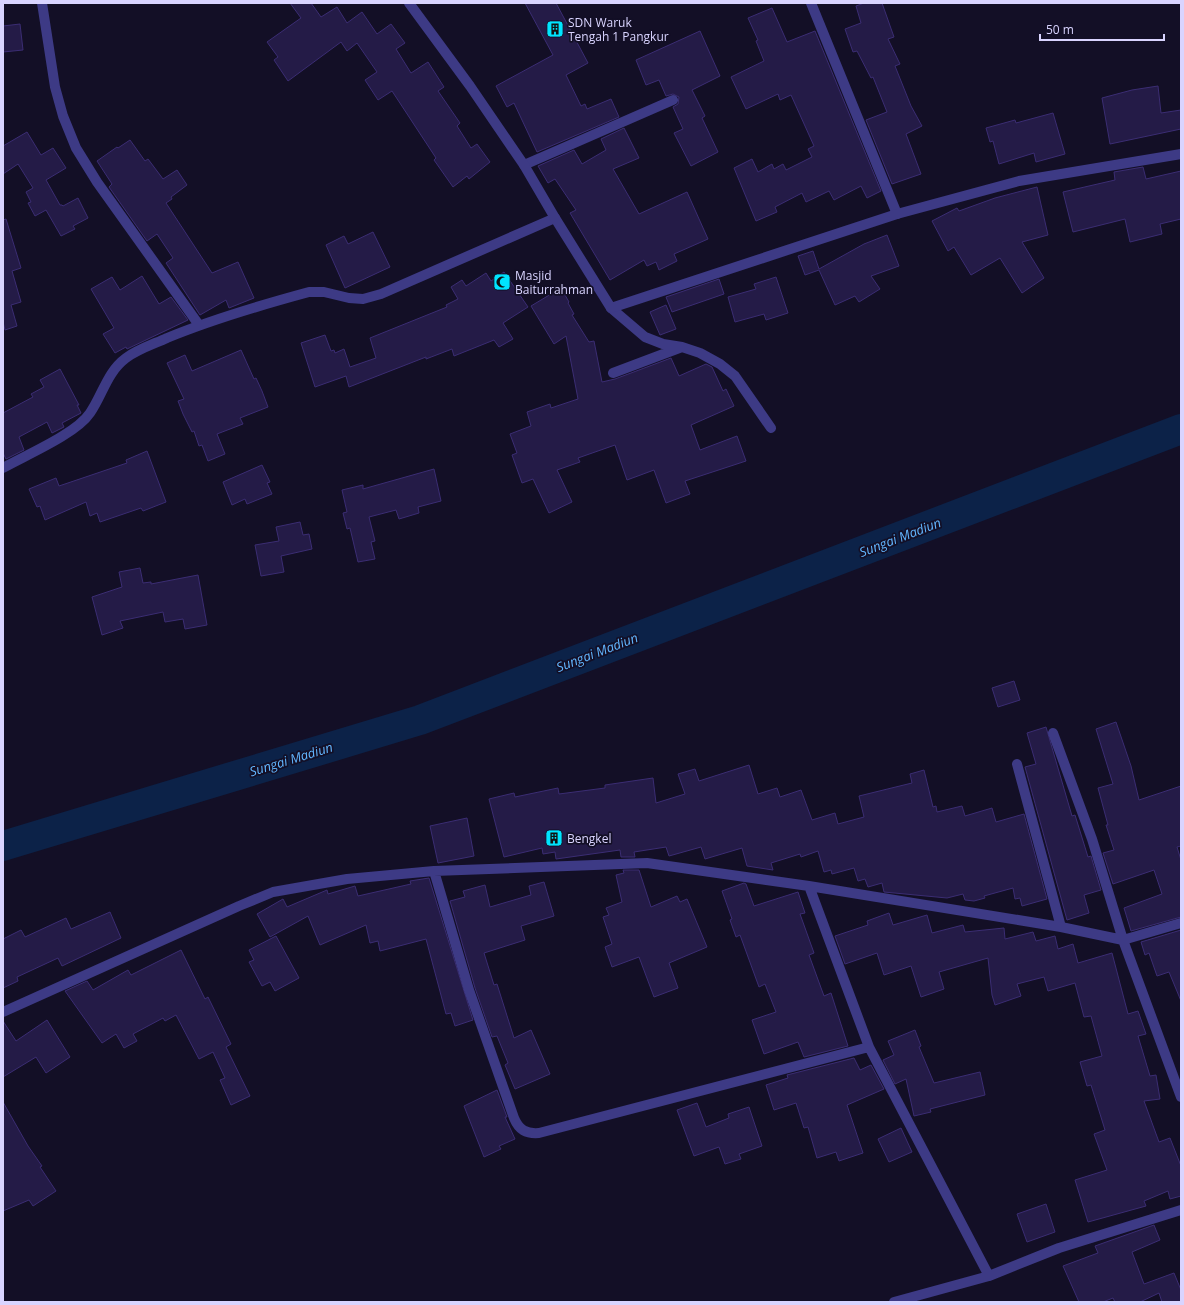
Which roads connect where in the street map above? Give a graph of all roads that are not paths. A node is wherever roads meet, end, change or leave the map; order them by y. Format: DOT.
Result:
graph roads {
  1 [pos="42,3"];
  2 [pos="409,3"];
  3 [pos="811,3"];
  4 [pos="673,100"];
  5 [pos="1181,154"];
  6 [pos="524,165"];
  7 [pos="897,214"];
  8 [pos="555,218"];
  9 [pos="611,308"];
  10 [pos="199,325"];
  11 [pos="682,347"];
  12 [pos="613,373"];
  13 [pos="771,428"];
  14 [pos="3,468"];
  15 [pos="1053,733"];
  16 [pos="1017,764"];
  17 [pos="434,871"];
  18 [pos="809,886"];
  19 [pos="1181,923"];
  20 [pos="1060,926"];
  21 [pos="1123,940"];
  22 [pos="3,1012"];
  23 [pos="869,1047"];
  24 [pos="1181,1097"];
  25 [pos="1181,1210"];
  26 [pos="989,1276"];
  27 [pos="894,1302"];
  1 -- 10 [label="street"];
  2 -- 6 [label="street"];
  3 -- 7 [label="street"];
  4 -- 6 [label="street"];
  5 -- 7 [label="street"];
  6 -- 8 [label="street"];
  7 -- 9 [label="street"];
  8 -- 9 [label="street"];
  8 -- 10 [label="street"];
  9 -- 11 [label="street"];
  10 -- 14 [label="street"];
  11 -- 12 [label="street"];
  11 -- 13 [label="street"];
  15 -- 21 [label="street"];
  16 -- 20 [label="street"];
  17 -- 18 [label="street"];
  17 -- 22 [label="street"];
  17 -- 23 [label="street"];
  18 -- 20 [label="street"];
  18 -- 23 [label="street"];
  19 -- 21 [label="street"];
  20 -- 21 [label="street"];
  21 -- 24 [label="street"];
  23 -- 26 [label="street"];
  25 -- 26 [label="street"];
  26 -- 27 [label="street"];
}
